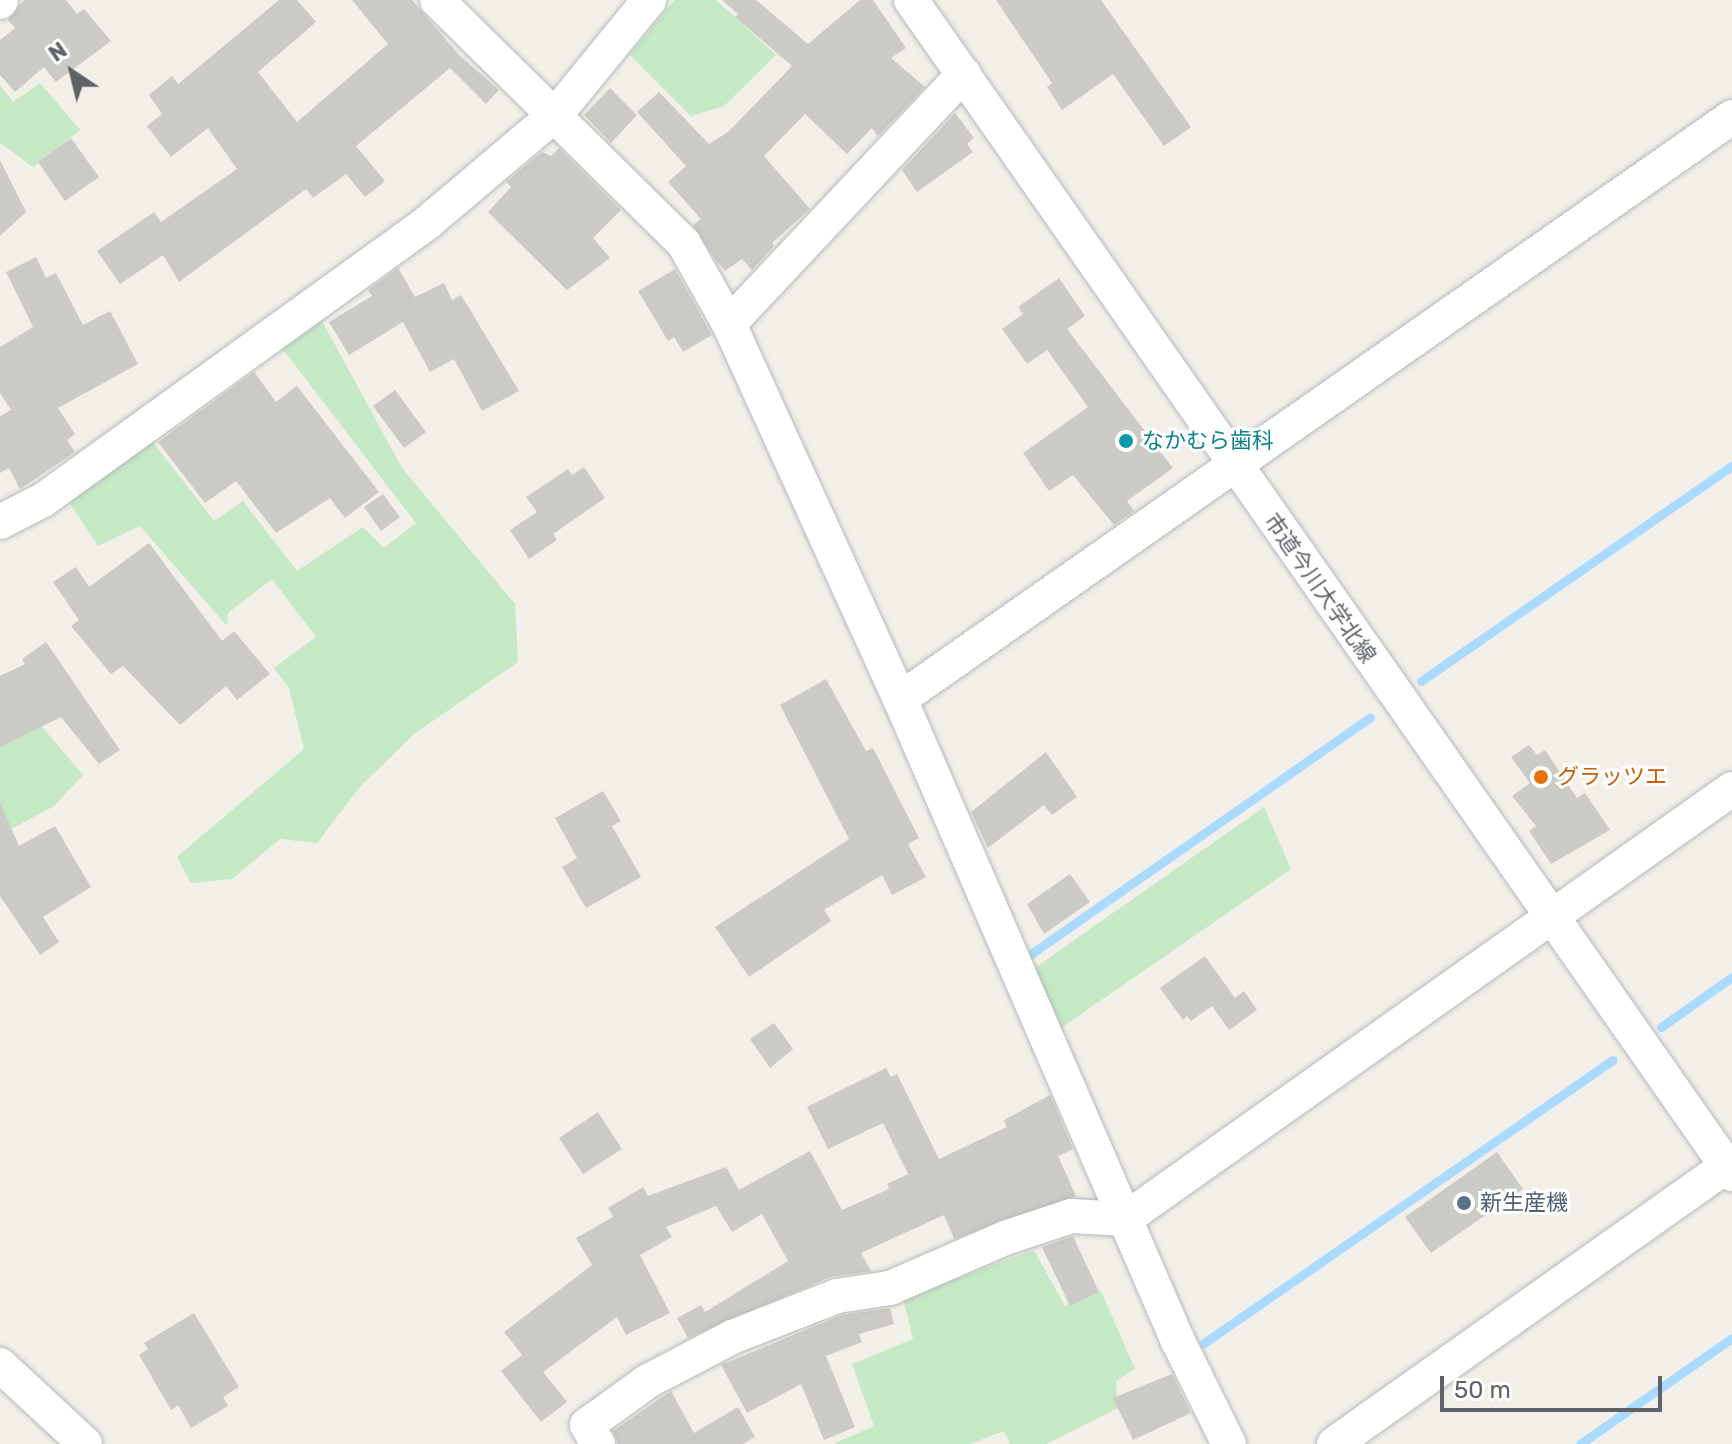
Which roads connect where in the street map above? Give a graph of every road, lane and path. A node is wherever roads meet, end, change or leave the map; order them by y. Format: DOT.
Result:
graph roads {
  1 [pos="437,0"];
  2 [pos="649,0"];
  3 [pos="919,3"];
  4 [pos="964,74"];
  5 [pos="557,113"];
  6 [pos="1732,117"];
  7 [pos="729,324"];
  8 [pos="1234,466"];
  9 [pos="0,522"];
  10 [pos="900,699"];
  11 [pos="1732,789"];
  12 [pos="1550,917"];
  13 [pos="1729,1170"];
  14 [pos="1125,1219"];
  15 [pos="0,1365"];
  16 [pos="85,1444"];
  17 [pos="598,1444"];
  18 [pos="1229,1444"];
  19 [pos="1334,1444"];
  1 -- 5 [label="street"];
  2 -- 5 [label="street"];
  3 -- 4 [label="street, 市道今川大学北線"];
  4 -- 7 [label="street"];
  4 -- 8 [label="street, 市道今川大学北線"];
  5 -- 7 [label="street"];
  5 -- 9 [label="street"];
  6 -- 8 [label="street"];
  7 -- 10 [label="street"];
  8 -- 10 [label="street"];
  8 -- 12 [label="street, 市道今川大学北線"];
  10 -- 14 [label="street"];
  11 -- 12 [label="street"];
  12 -- 13 [label="street, 市道今川大学北線"];
  12 -- 14 [label="street"];
  13 -- 19 [label="street"];
  14 -- 17 [label="street"];
  14 -- 18 [label="street"];
  15 -- 16 [label="street"];
}
